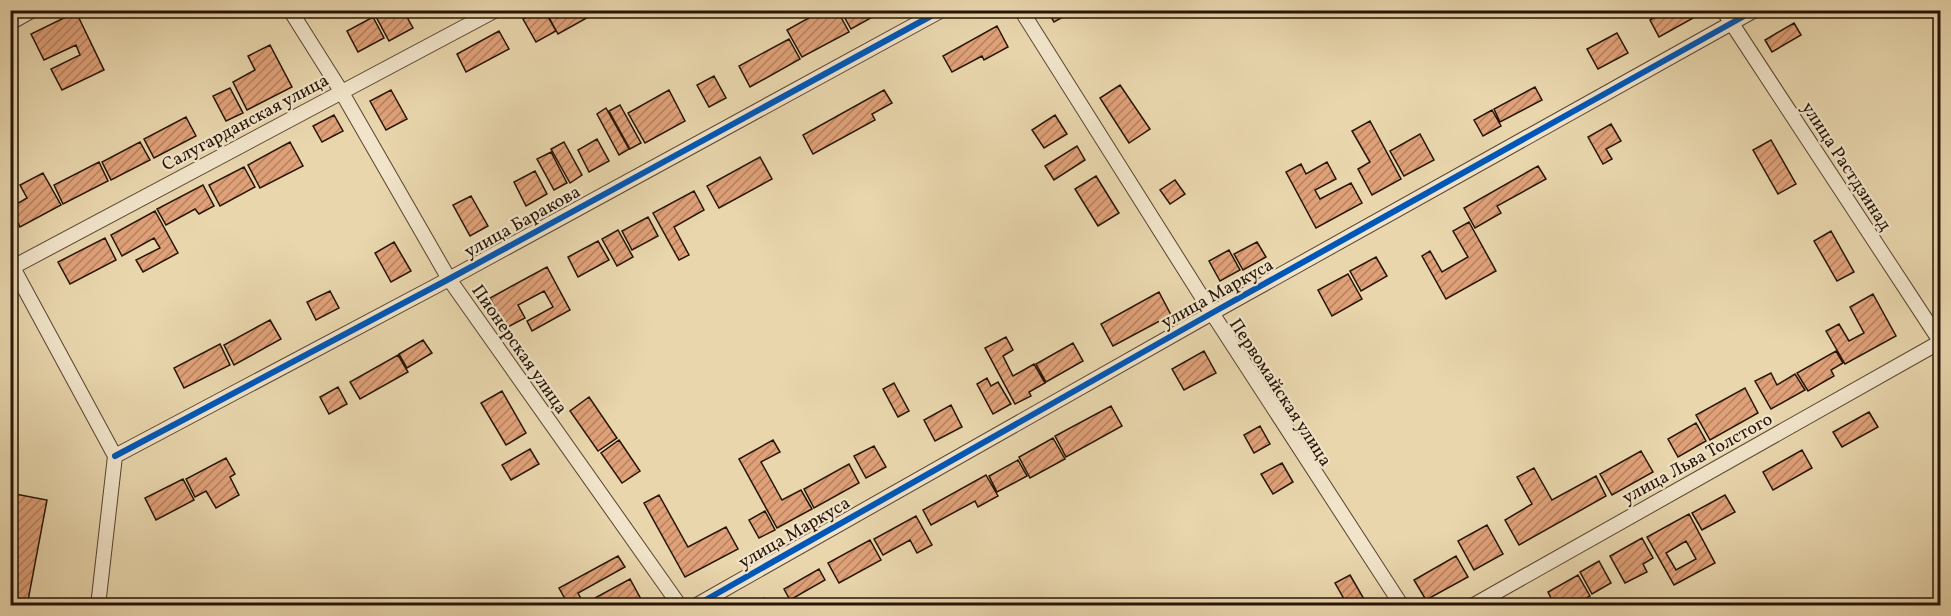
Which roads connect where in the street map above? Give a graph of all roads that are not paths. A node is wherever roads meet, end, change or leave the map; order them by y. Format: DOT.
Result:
graph roads {
  1 [pos="33,10"];
  2 [pos="290,10"];
  3 [pos="496,10"];
  4 [pos="942,10"];
  5 [pos="1021,10"];
  6 [pos="1724,10"];
  7 [pos="1755,10"];
  8 [pos="10,23"];
  9 [pos="1732,23"];
  10 [pos="341,91"];
  11 [pos="12,265"];
  12 [pos="448,279"];
  13 [pos="1212,313"];
  14 [pos="1941,342"];
  15 [pos="115,456"];
  16 [pos="98,606"];
  17 [pos="680,606"];
  18 [pos="695,606"];
  19 [pos="1402,606"];
  20 [pos="1472,606"];
  1 -- 8 [label="street"];
  2 -- 10 [label="street, Пионерская улица"];
  3 -- 10 [label="street, Салугарданская улица"];
  4 -- 12 [label="street, улица Баракова"];
  5 -- 13 [label="street, Первомайская улица"];
  6 -- 9 [label="street, улица Растдзинад"];
  7 -- 9 [label="street, улица Маркуса"];
  9 -- 13 [label="street, улица Маркуса"];
  9 -- 14 [label="street, улица Растдзинад"];
  10 -- 11 [label="street, Салугарданская улица"];
  10 -- 12 [label="street, Пионерская улица"];
  11 -- 15 [label="street"];
  12 -- 15 [label="street, улица Баракова"];
  12 -- 17 [label="street, Пионерская улица"];
  13 -- 18 [label="street, улица Маркуса"];
  13 -- 19 [label="street, Первомайская улица"];
  14 -- 20 [label="street, улица Льва Толстого"];
  15 -- 16 [label="street"];
}
